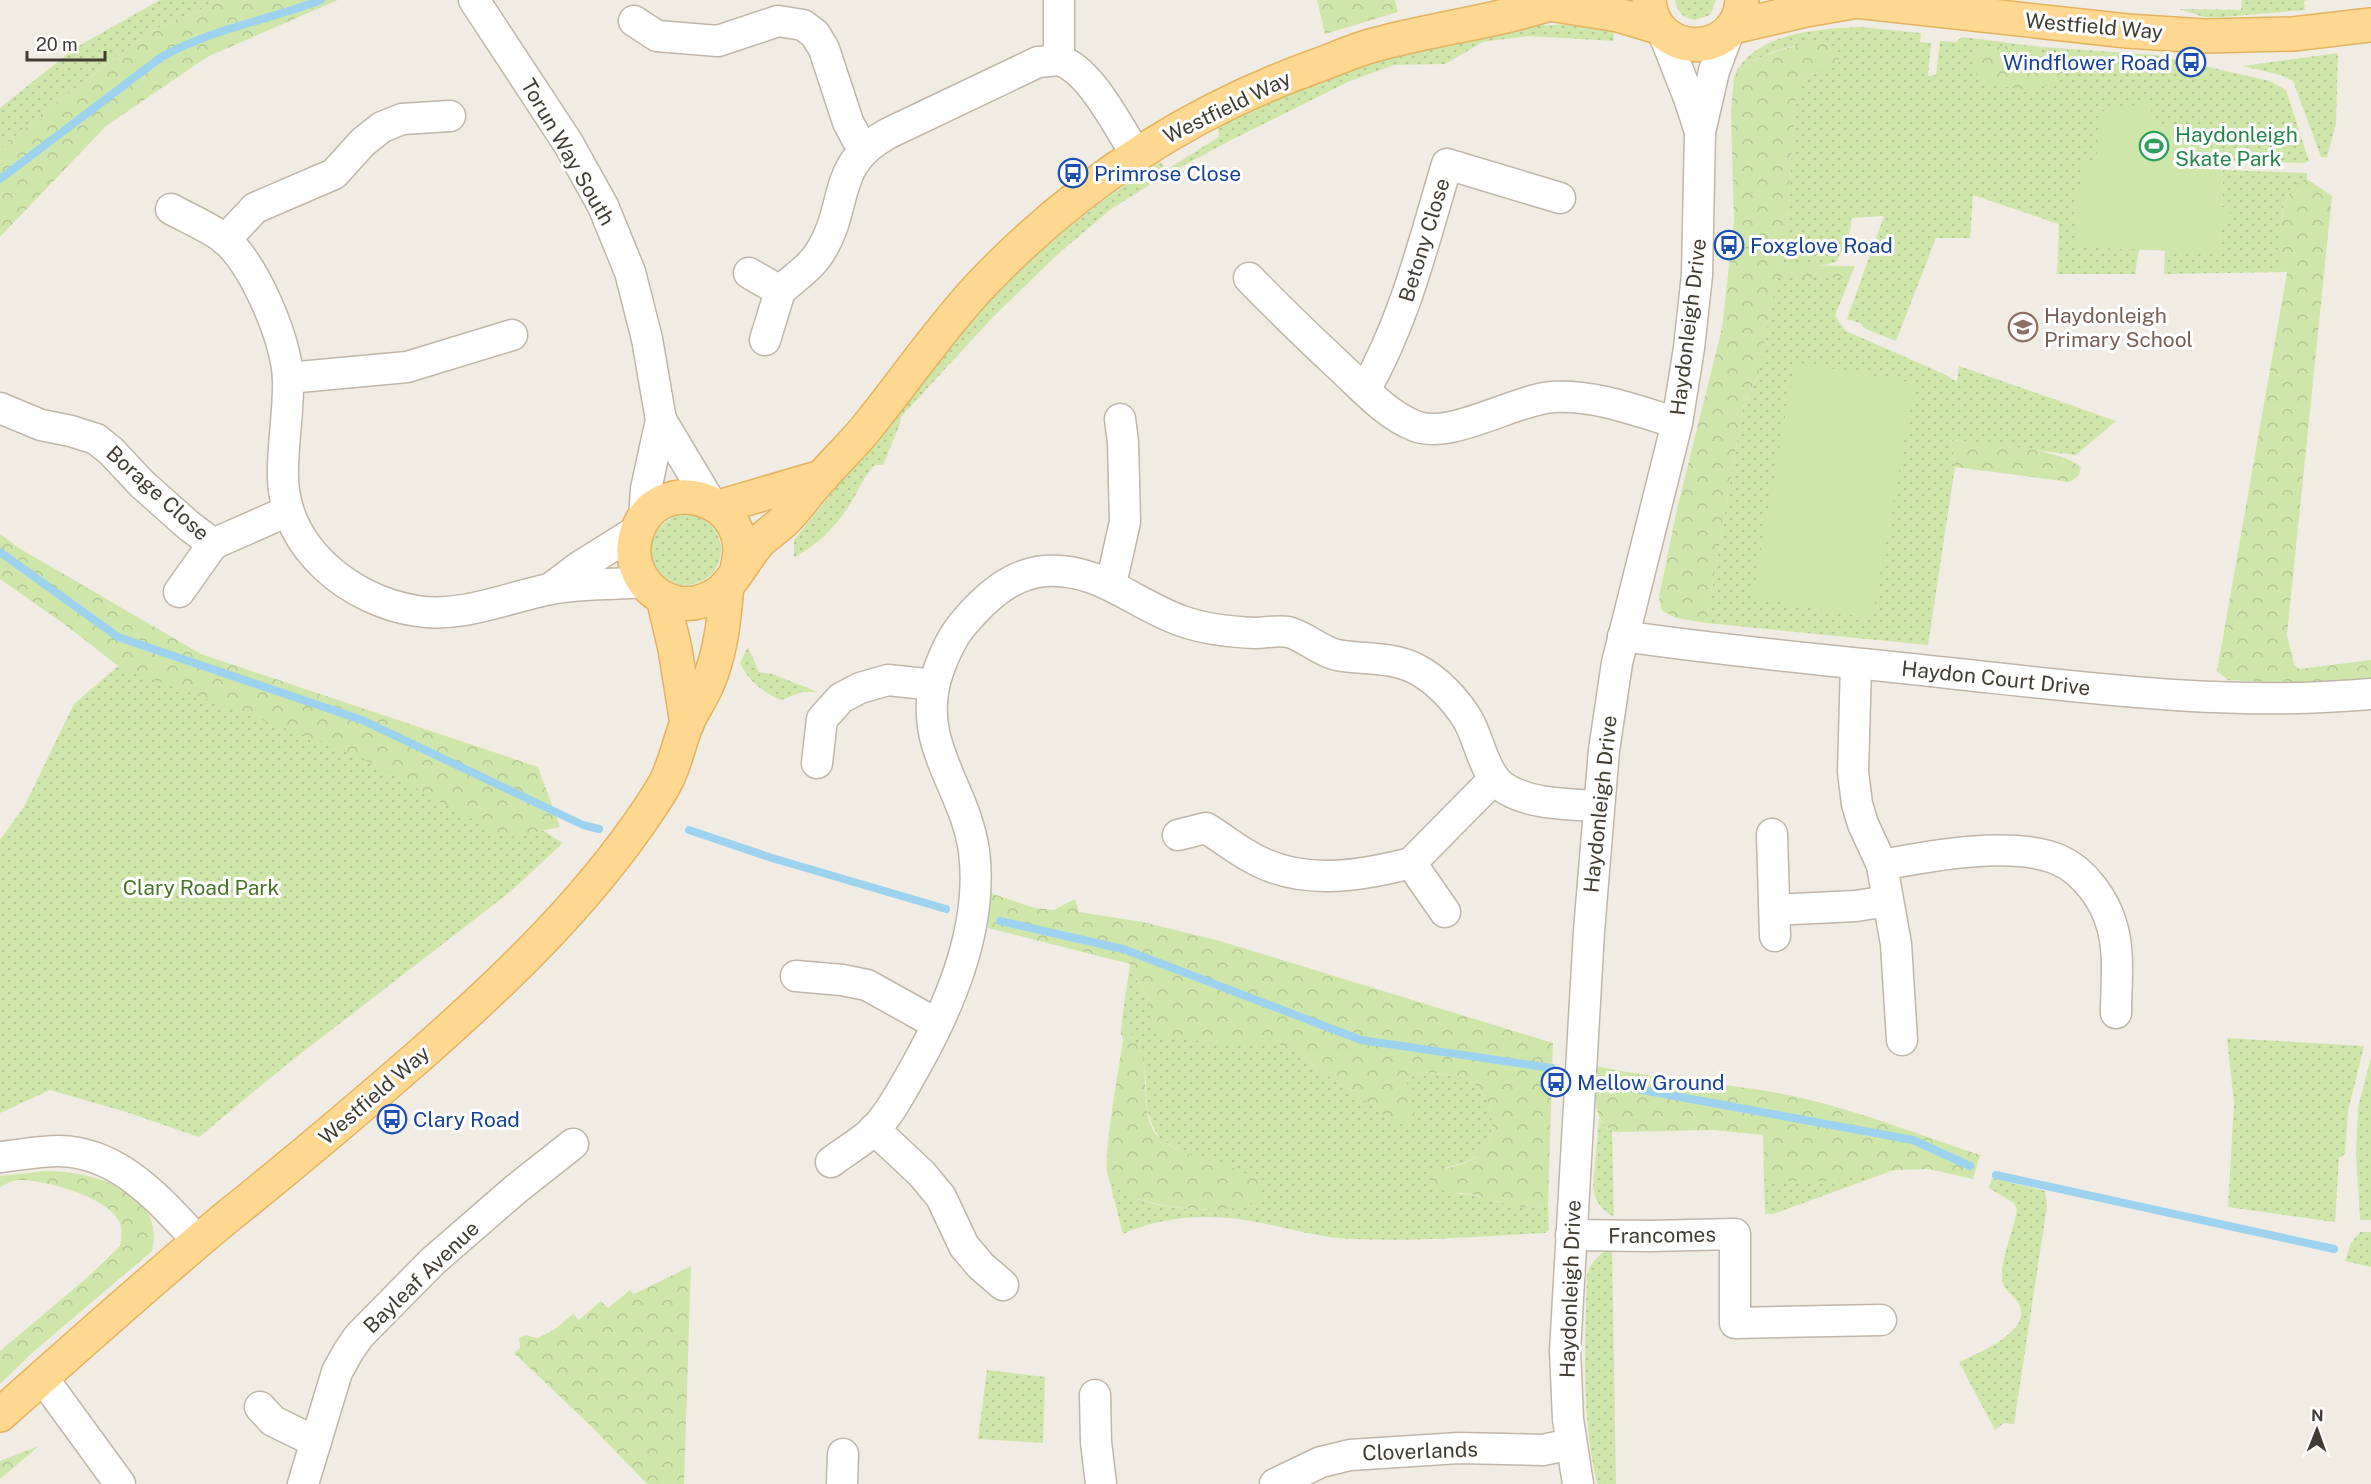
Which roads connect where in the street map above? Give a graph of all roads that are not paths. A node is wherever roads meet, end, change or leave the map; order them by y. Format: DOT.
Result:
graph roads {
  1 [pos="474,0"];
  2 [pos="1059,0"];
  3 [pos="1849,1"];
  4 [pos="1556,2"];
  5 [pos="1657,19"];
  6 [pos="1735,19"];
  7 [pos="634,21"];
  8 [pos="2371,25"];
  9 [pos="1059,60"];
  10 [pos="450,116"];
  11 [pos="1700,132"];
  12 [pos="865,148"];
  13 [pos="1136,154"];
  14 [pos="1560,198"];
  15 [pos="171,209"];
  16 [pos="225,240"];
  17 [pos="749,273"];
  18 [pos="1249,278"];
  19 [pos="780,291"];
  20 [pos="512,335"];
  21 [pos="765,340"];
  22 [pos="288,378"];
  23 [pos="1365,390"];
  24 [pos="0,408"];
  25 [pos="1120,419"];
  26 [pos="661,420"];
  27 [pos="1677,423"];
  28 [pos="821,477"];
  29 [pos="715,505"];
  30 [pos="288,511"];
  31 [pos="641,524"];
  32 [pos="213,544"];
  33 [pos="732,577"];
  34 [pos="1112,584"];
  35 [pos="550,589"];
  36 [pos="654,590"];
  37 [pos="179,592"];
  38 [pos="1623,636"];
  39 [pos="1856,664"];
  40 [pos="934,685"];
  41 [pos="2371,694"];
  42 [pos="687,724"];
  43 [pos="817,763"];
  44 [pos="1494,779"];
  45 [pos="1598,806"];
  46 [pos="1772,834"];
  47 [pos="1178,835"];
  48 [pos="1411,863"];
  49 [pos="1881,865"];
  50 [pos="1887,901"];
  51 [pos="1445,912"];
  52 [pos="796,976"];
  53 [pos="2116,1013"];
  54 [pos="937,1024"];
  55 [pos="1902,1040"];
  56 [pos="874,1129"];
  57 [pos="573,1144"];
  58 [pos="0,1157"];
  59 [pos="831,1162"];
  60 [pos="1571,1235"];
  61 [pos="198,1241"];
  62 [pos="1003,1286"];
  63 [pos="1881,1320"];
  64 [pos="42,1377"];
  65 [pos="1095,1395"];
  66 [pos="260,1407"];
  67 [pos="0,1415"];
  68 [pos="316,1443"];
  69 [pos="1571,1444"];
  70 [pos="843,1454"];
  71 [pos="120,1484"];
  72 [pos="303,1484"];
  73 [pos="842,1484"];
  74 [pos="1101,1484"];
  75 [pos="1275,1484"];
  76 [pos="1578,1484"];
  1 -- 26 [label="street, Torun Way South"];
  2 -- 9 [label="street"];
  3 -- 6 [label="main road, Westfield Way"];
  3 -- 8 [label="main road, Westfield Way"];
  4 -- 5 [label="main road, Westfield Way"];
  4 -- 13 [label="main road, Westfield Way"];
  5 -- 6 [label="main road, Westfield Way"];
  5 -- 11 [label="street, Haydonleigh Drive"];
  6 -- 11 [label="street, Haydonleigh Drive"];
  7 -- 12 [label="street"];
  9 -- 12 [label="street"];
  9 -- 13 [label="street"];
  10 -- 16 [label="street"];
  11 -- 27 [label="street, Haydonleigh Drive"];
  12 -- 19 [label="street"];
  13 -- 28 [label="main road, Westfield Way"];
  14 -- 23 [label="street, Betony Close"];
  15 -- 16 [label="street"];
  16 -- 22 [label="street"];
  17 -- 19 [label="street"];
  18 -- 23 [label="street"];
  19 -- 21 [label="street"];
  20 -- 22 [label="street"];
  22 -- 30 [label="street"];
  23 -- 27 [label="street"];
  24 -- 32 [label="street, Borage Close"];
  25 -- 34 [label="street"];
  26 -- 29 [label="street, Torun Way South"];
  26 -- 31 [label="street, Torun Way South"];
  27 -- 38 [label="street, Haydonleigh Drive"];
  28 -- 29 [label="main road"];
  28 -- 33 [label="main road, Westfield Way"];
  29 -- 31 [label="main road"];
  29 -- 33 [label="main road, Westfield Way"];
  30 -- 32 [label="street, Borage Close"];
  30 -- 35 [label="street"];
  31 -- 35 [label="street"];
  31 -- 36 [label="main road, Westfield Way"];
  32 -- 37 [label="street, Borage Close"];
  33 -- 36 [label="main road, Westfield Way"];
  33 -- 42 [label="main road, Westfield Way"];
  34 -- 40 [label="street"];
  34 -- 44 [label="street"];
  35 -- 36 [label="street"];
  36 -- 42 [label="main road, Westfield Way"];
  38 -- 39 [label="street, Haydon Court Drive"];
  38 -- 45 [label="street, Haydonleigh Drive"];
  39 -- 41 [label="street, Haydon Court Drive"];
  39 -- 49 [label="street"];
  40 -- 43 [label="street"];
  40 -- 54 [label="street"];
  42 -- 61 [label="main road, Westfield Way"];
  44 -- 45 [label="street"];
  44 -- 48 [label="street"];
  45 -- 60 [label="street, Haydonleigh Drive"];
  46 -- 50 [label="street"];
  47 -- 48 [label="street"];
  48 -- 51 [label="street"];
  49 -- 50 [label="street"];
  49 -- 53 [label="street"];
  50 -- 55 [label="street"];
  52 -- 54 [label="street"];
  54 -- 56 [label="street"];
  56 -- 59 [label="street"];
  56 -- 62 [label="street"];
  57 -- 68 [label="street, Bayleaf Avenue"];
  58 -- 61 [label="street"];
  60 -- 63 [label="street, Francomes"];
  60 -- 69 [label="street, Haydonleigh Drive"];
  61 -- 64 [label="main road, Westfield Way"];
  64 -- 67 [label="main road, Westfield Way"];
  64 -- 71 [label="street"];
  65 -- 74 [label="street"];
  66 -- 68 [label="street"];
  68 -- 72 [label="street, Bayleaf Avenue"];
  69 -- 75 [label="street, Cloverlands"];
  69 -- 76 [label="street, Haydonleigh Drive"];
  70 -- 73 [label="street"];
}
